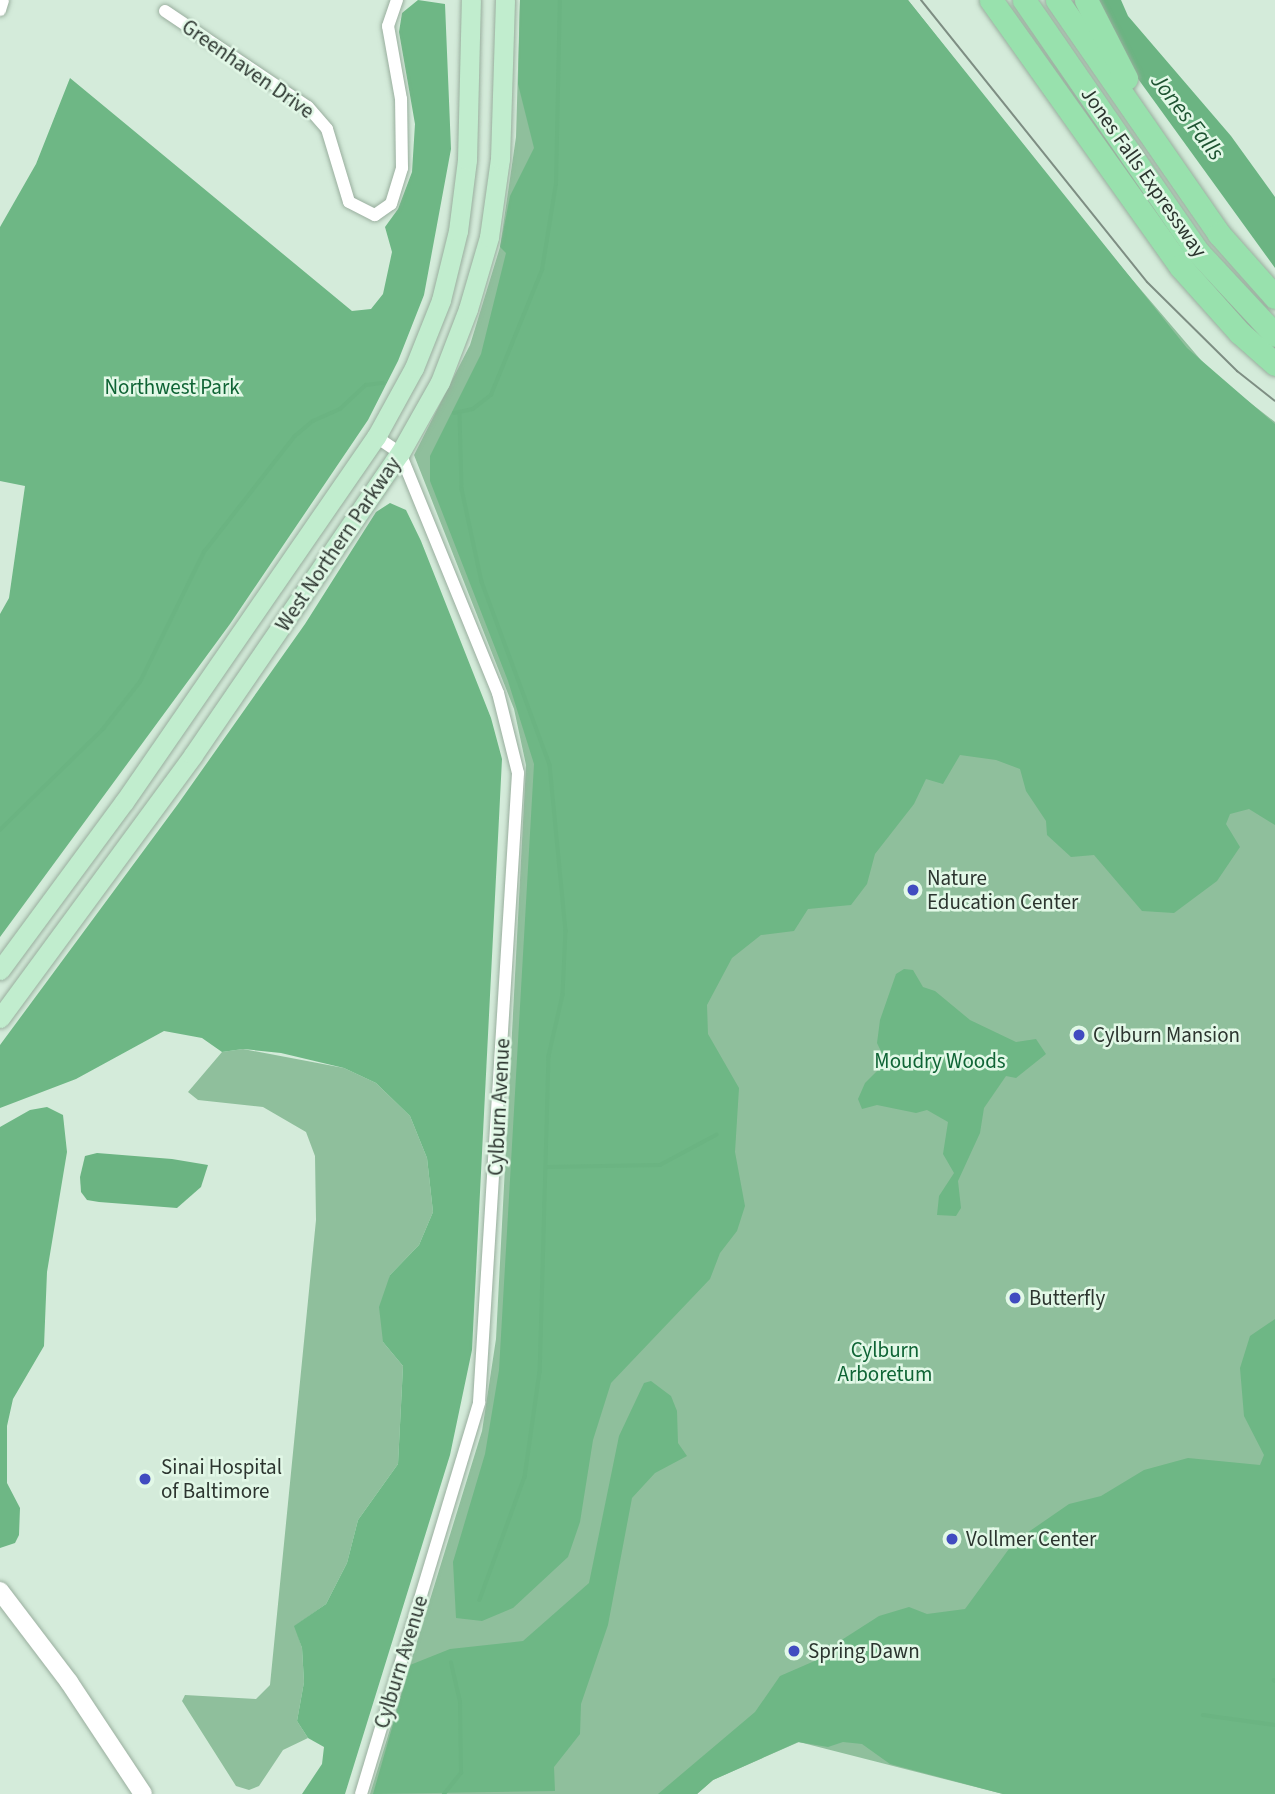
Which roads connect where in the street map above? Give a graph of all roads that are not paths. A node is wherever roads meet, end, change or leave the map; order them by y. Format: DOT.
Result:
graph roads {
  1 [pos="4,0"];
  2 [pos="397,0"];
  3 [pos="471,0"];
  4 [pos="505,0"];
  5 [pos="991,0"];
  6 [pos="1024,0"];
  7 [pos="1057,0"];
  8 [pos="1086,0"];
  9 [pos="0,10"];
  10 [pos="165,11"];
  11 [pos="1196,203"];
  12 [pos="1275,297"];
  13 [pos="1275,335"];
  14 [pos="1275,364"];
  15 [pos="376,436"];
  16 [pos="400,453"];
  17 [pos="0,970"];
  18 [pos="0,1018"];
  19 [pos="0,1591"];
  20 [pos="143,1794"];
  21 [pos="361,1794"];
  1 -- 9 [label="street"];
  2 -- 10 [label="street, Greenhaven Drive"];
  3 -- 15 [label="main road, West Northern Parkway"];
  4 -- 16 [label="main road, West Northern Parkway"];
  5 -- 14 [label="highway"];
  6 -- 13 [label="highway, Jones Falls Expressway"];
  7 -- 11 [label="highway, Jones Falls Expressway"];
  8 -- 11 [label="highway"];
  11 -- 12 [label="highway, Jones Falls Expressway"];
  15 -- 16 [label="street"];
  15 -- 17 [label="main road, West Northern Parkway"];
  16 -- 18 [label="main road, West Northern Parkway"];
  16 -- 21 [label="street, Cylburn Avenue"];
  19 -- 20 [label="main road"];
}
